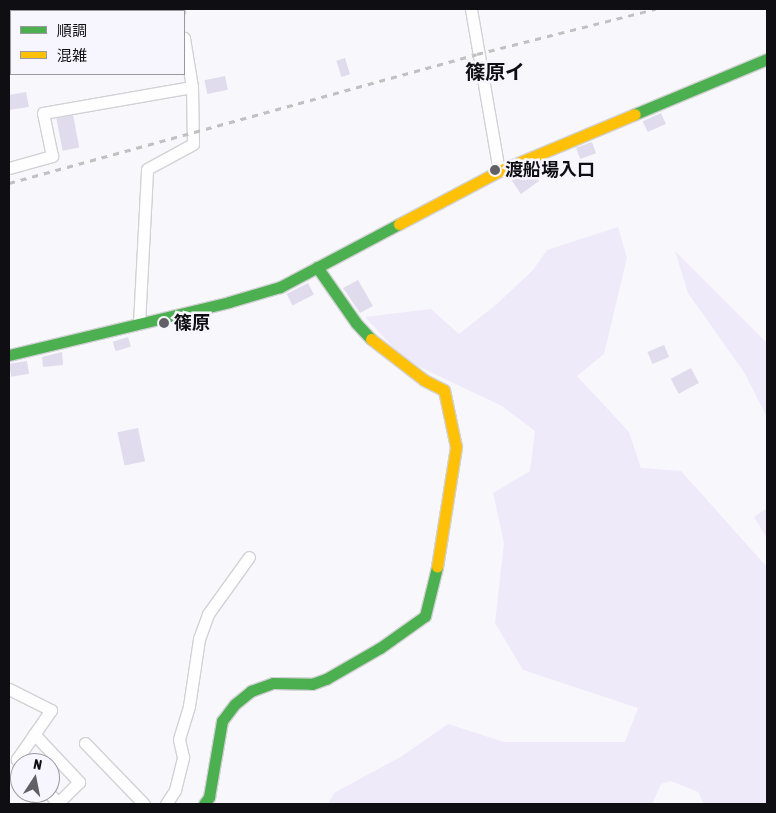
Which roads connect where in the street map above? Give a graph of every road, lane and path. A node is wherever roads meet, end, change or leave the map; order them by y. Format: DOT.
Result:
graph roads {
  1 [pos="470,9"];
  2 [pos="185,44"];
  3 [pos="767,59"];
  4 [pos="192,87"];
  5 [pos="9,168"];
  6 [pos="500,171"];
  7 [pos="317,267"];
  8 [pos="139,324"];
  9 [pos="9,354"];
  10 [pos="249,556"];
  11 [pos="9,689"];
  12 [pos="34,734"];
  13 [pos="85,743"];
  14 [pos="21,753"];
  15 [pos="52,753"];
  16 [pos="60,762"];
  17 [pos="60,800"];
  18 [pos="144,804"];
  19 [pos="166,804"];
  20 [pos="204,804"];
  1 -- 6 [label="street"];
  2 -- 4 [label="street"];
  3 -- 6 [label="street"];
  4 -- 5 [label="street"];
  4 -- 8 [label="street"];
  6 -- 7 [label="street"];
  7 -- 8 [label="street"];
  7 -- 20 [label="street"];
  8 -- 9 [label="street"];
  10 -- 19 [label="street"];
  11 -- 12 [label="street"];
  12 -- 14 [label="street"];
  12 -- 15 [label="street"];
  13 -- 18 [label="street"];
  16 -- 17 [label="street"];
}
